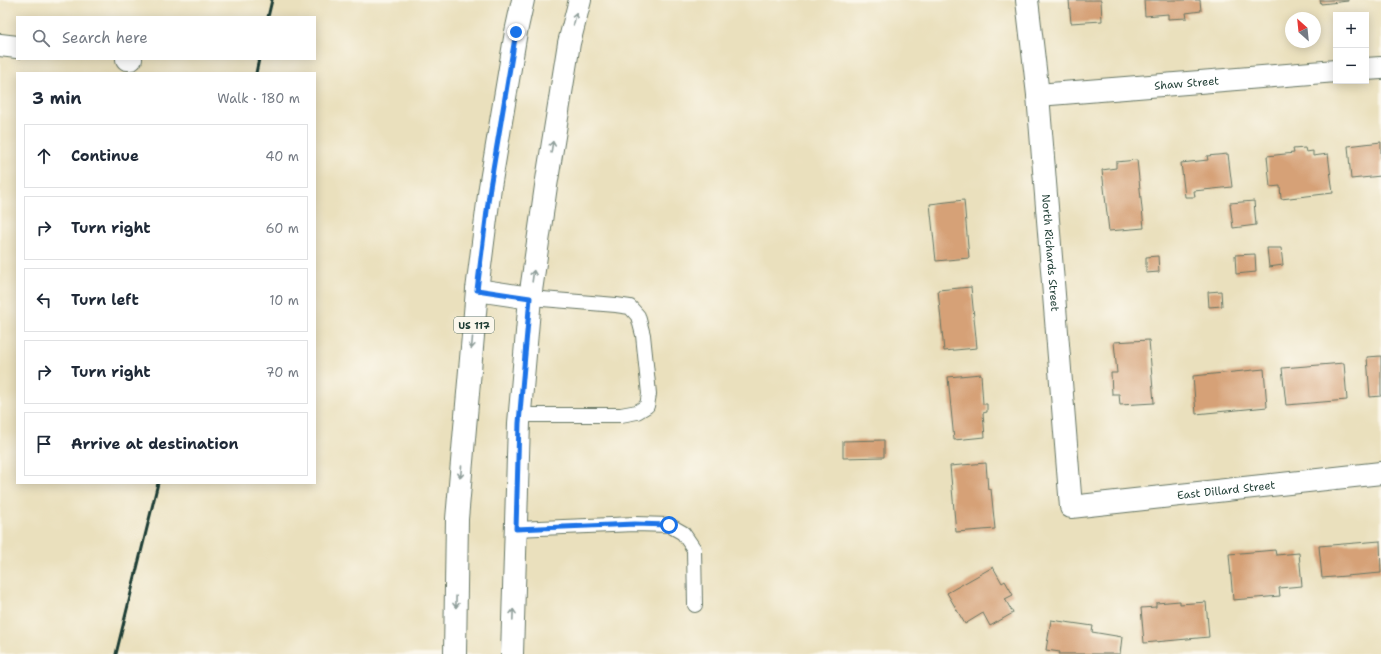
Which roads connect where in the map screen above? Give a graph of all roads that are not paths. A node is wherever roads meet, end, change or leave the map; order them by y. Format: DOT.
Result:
graph roads {
  1 [pos="523,0"];
  2 [pos="580,0"];
  3 [pos="1027,0"];
  4 [pos="0,45"];
  5 [pos="16,47"];
  6 [pos="1381,68"];
  7 [pos="1369,69"];
  8 [pos="1333,71"];
  9 [pos="1038,96"];
  10 [pos="477,290"];
  11 [pos="530,298"];
  12 [pos="520,415"];
  13 [pos="1381,473"];
  14 [pos="1071,507"];
  15 [pos="516,529"];
  16 [pos="695,605"];
  17 [pos="455,654"];
  18 [pos="512,654"];
  1 -- 10 [label="main road, US 117"];
  11 -- 2 [label="main road, one-way"];
  3 -- 9 [label="main road, North Richards Street"];
  4 -- 5 [label="main road"];
  6 -- 7 [label="main road"];
  8 -- 9 [label="main road, Shaw Street"];
  9 -- 14 [label="main road, North Richards Street"];
  10 -- 11 [label="main road"];
  10 -- 17 [label="main road, US 117, one-way"];
  11 -- 12 [label="main road"];
  11 -- 12 [label="lane"];
  12 -- 15 [label="main road"];
  13 -- 14 [label="main road, East Dillard Street"];
  15 -- 16 [label="lane"];
  18 -- 15 [label="main road, one-way"];
}
